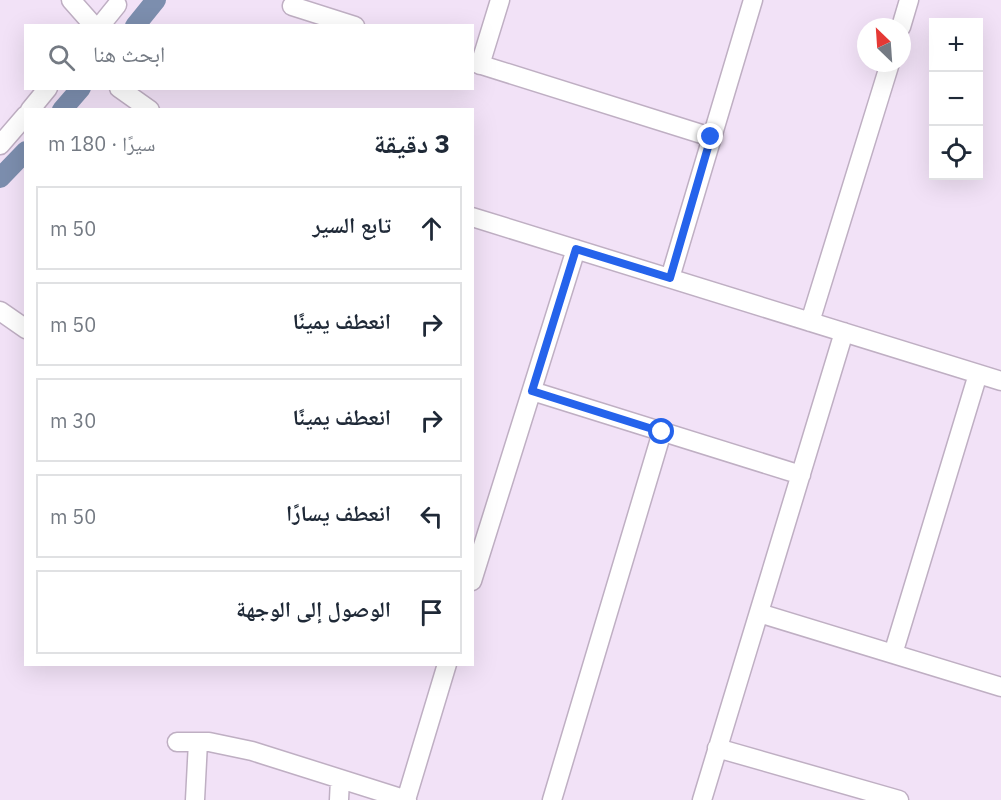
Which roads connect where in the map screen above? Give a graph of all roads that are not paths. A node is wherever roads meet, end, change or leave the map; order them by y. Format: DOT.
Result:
graph roads {
  1 [pos="71,0"];
  2 [pos="500,0"];
  3 [pos="753,0"];
  4 [pos="909,0"];
  5 [pos="117,5"];
  6 [pos="292,6"];
  7 [pos="904,18"];
  8 [pos="92,24"];
  9 [pos="102,24"];
  10 [pos="349,24"];
  11 [pos="476,64"];
  12 [pos="887,72"];
  13 [pos="46,90"];
  14 [pos="122,90"];
  15 [pos="32,108"];
  16 [pos="147,108"];
  17 [pos="24,117"];
  18 [pos="711,137"];
  19 [pos="0,145"];
  20 [pos="474,218"];
  21 [pos="576,249"];
  22 [pos="670,278"];
  23 [pos="0,310"];
  24 [pos="810,322"];
  25 [pos="24,328"];
  26 [pos="844,332"];
  27 [pos="978,374"];
  28 [pos="1001,381"];
  29 [pos="532,391"];
  30 [pos="662,432"];
  31 [pos="801,475"];
  32 [pos="481,527"];
  33 [pos="474,569"];
  34 [pos="759,613"];
  35 [pos="893,654"];
  36 [pos="443,666"];
  37 [pos="1001,687"];
  38 [pos="177,742"];
  39 [pos="198,742"];
  40 [pos="717,748"];
  41 [pos="340,779"];
  42 [pos="851,793"];
  43 [pos="195,800"];
  44 [pos="339,800"];
  45 [pos="406,800"];
  46 [pos="552,800"];
  47 [pos="702,800"];
  48 [pos="899,800"];
  1 -- 8 [label="street"];
  2 -- 11 [label="street"];
  3 -- 18 [label="street"];
  4 -- 7 [label="street"];
  5 -- 9 [label="street"];
  6 -- 10 [label="street"];
  11 -- 18 [label="street"];
  12 -- 24 [label="street"];
  13 -- 15 [label="street"];
  14 -- 16 [label="street"];
  17 -- 19 [label="street"];
  18 -- 22 [label="street"];
  20 -- 21 [label="street"];
  21 -- 22 [label="street"];
  21 -- 29 [label="street"];
  22 -- 24 [label="street"];
  23 -- 25 [label="street"];
  24 -- 26 [label="street"];
  26 -- 27 [label="street"];
  26 -- 31 [label="street"];
  27 -- 28 [label="street"];
  27 -- 35 [label="street"];
  29 -- 30 [label="street"];
  29 -- 32 [label="street"];
  30 -- 31 [label="street"];
  30 -- 46 [label="street"];
  31 -- 34 [label="street"];
  32 -- 33 [label="street"];
  34 -- 35 [label="street"];
  34 -- 40 [label="street"];
  35 -- 37 [label="street"];
  36 -- 45 [label="street"];
  38 -- 39 [label="street"];
  39 -- 41 [label="street"];
  39 -- 43 [label="street"];
  40 -- 42 [label="street"];
  40 -- 47 [label="street"];
  41 -- 44 [label="street"];
  41 -- 45 [label="street"];
  42 -- 48 [label="street"];
}
